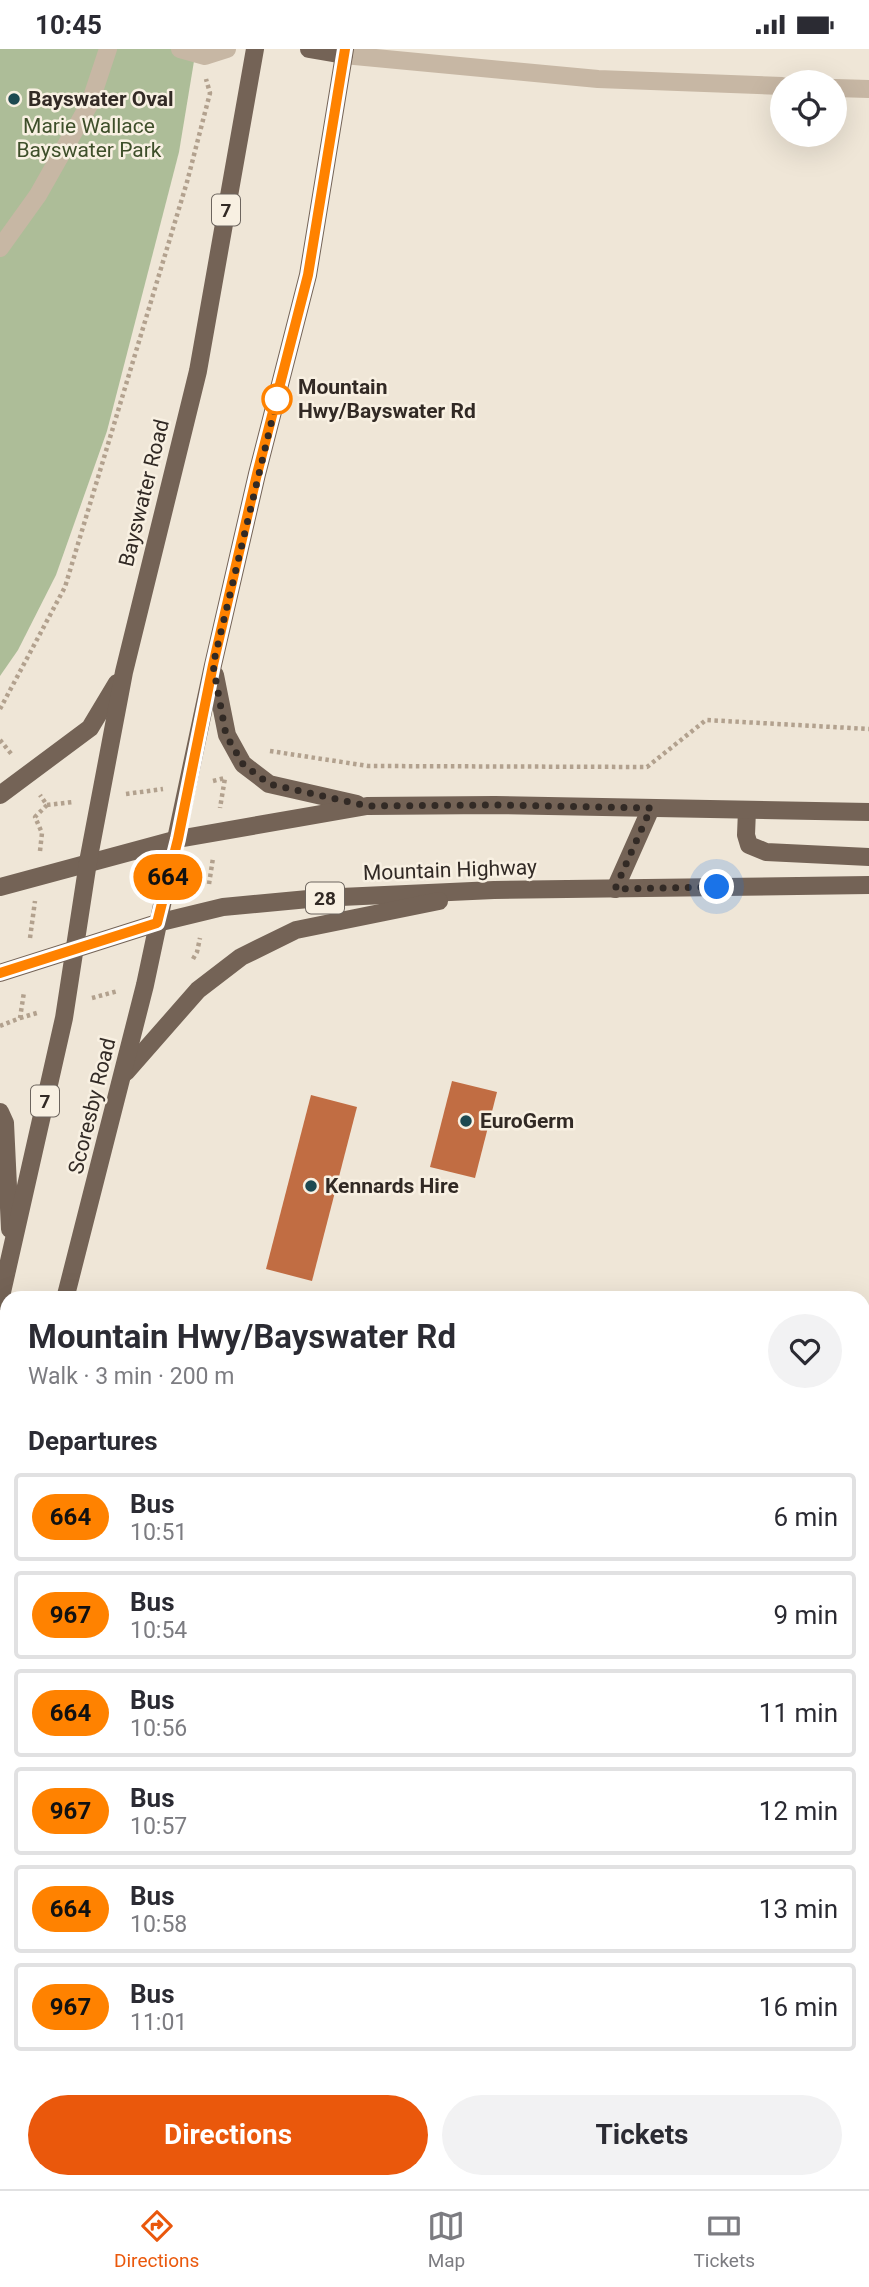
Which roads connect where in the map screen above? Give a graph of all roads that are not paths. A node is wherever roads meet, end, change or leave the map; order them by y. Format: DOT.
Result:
graph roads {
  1 [pos="108,49"];
  2 [pos="180,49"];
  3 [pos="227,49"];
  4 [pos="255,49"];
  5 [pos="309,49"];
  6 [pos="344,52"];
  7 [pos="770,86"];
  8 [pos="847,88"];
  9 [pos="869,89"];
  10 [pos="0,248"];
  11 [pos="213,665"];
  12 [pos="124,672"];
  13 [pos="0,795"];
  14 [pos="367,806"];
  15 [pos="651,808"];
  16 [pos="747,810"];
  17 [pos="869,812"];
  18 [pos="178,839"];
  19 [pos="869,857"];
  20 [pos="88,862"];
  21 [pos="869,885"];
  22 [pos="0,887"];
  23 [pos="615,889"];
  24 [pos="494,890"];
  25 [pos="157,923"];
  26 [pos="75,948"];
  27 [pos="0,973"];
  28 [pos="124,1075"];
  29 [pos="0,1112"];
  30 [pos="10,1253"];
  31 [pos="2,1291"];
  32 [pos="67,1291"];
  1 -- 10 [label="lane"];
  2 -- 3 [label="lane"];
  4 -- 12 [label="main road, Bayswater Road / 7"];
  5 -- 6 [label="main road"];
  6 -- 7 [label="lane"];
  6 -- 11 [label="main road"];
  8 -- 9 [label="lane"];
  11 -- 14 [label="main road"];
  11 -- 18 [label="main road"];
  12 -- 13 [label="main road"];
  12 -- 20 [label="main road, Bayswater Road / 7"];
  14 -- 15 [label="main road"];
  14 -- 18 [label="main road"];
  15 -- 16 [label="main road"];
  15 -- 23 [label="main road"];
  16 -- 17 [label="main road"];
  16 -- 19 [label="main road"];
  18 -- 20 [label="main road"];
  18 -- 25 [label="main road"];
  20 -- 22 [label="main road"];
  20 -- 26 [label="main road, Bayswater Road / 7"];
  21 -- 23 [label="main road, Mountain Highway / 28"];
  23 -- 24 [label="main road, Mountain Highway / 28"];
  24 -- 25 [label="main road, Mountain Highway / 28"];
  24 -- 28 [label="main road"];
  25 -- 26 [label="main road, Mountain Highway / 28"];
  25 -- 28 [label="main road, Scoresby Road"];
  26 -- 27 [label="main road, Mountain Highway / 28"];
  26 -- 30 [label="main road, 7"];
  28 -- 32 [label="main road, Scoresby Road"];
  29 -- 30 [label="main road"];
  30 -- 31 [label="main road, 7"];
}
